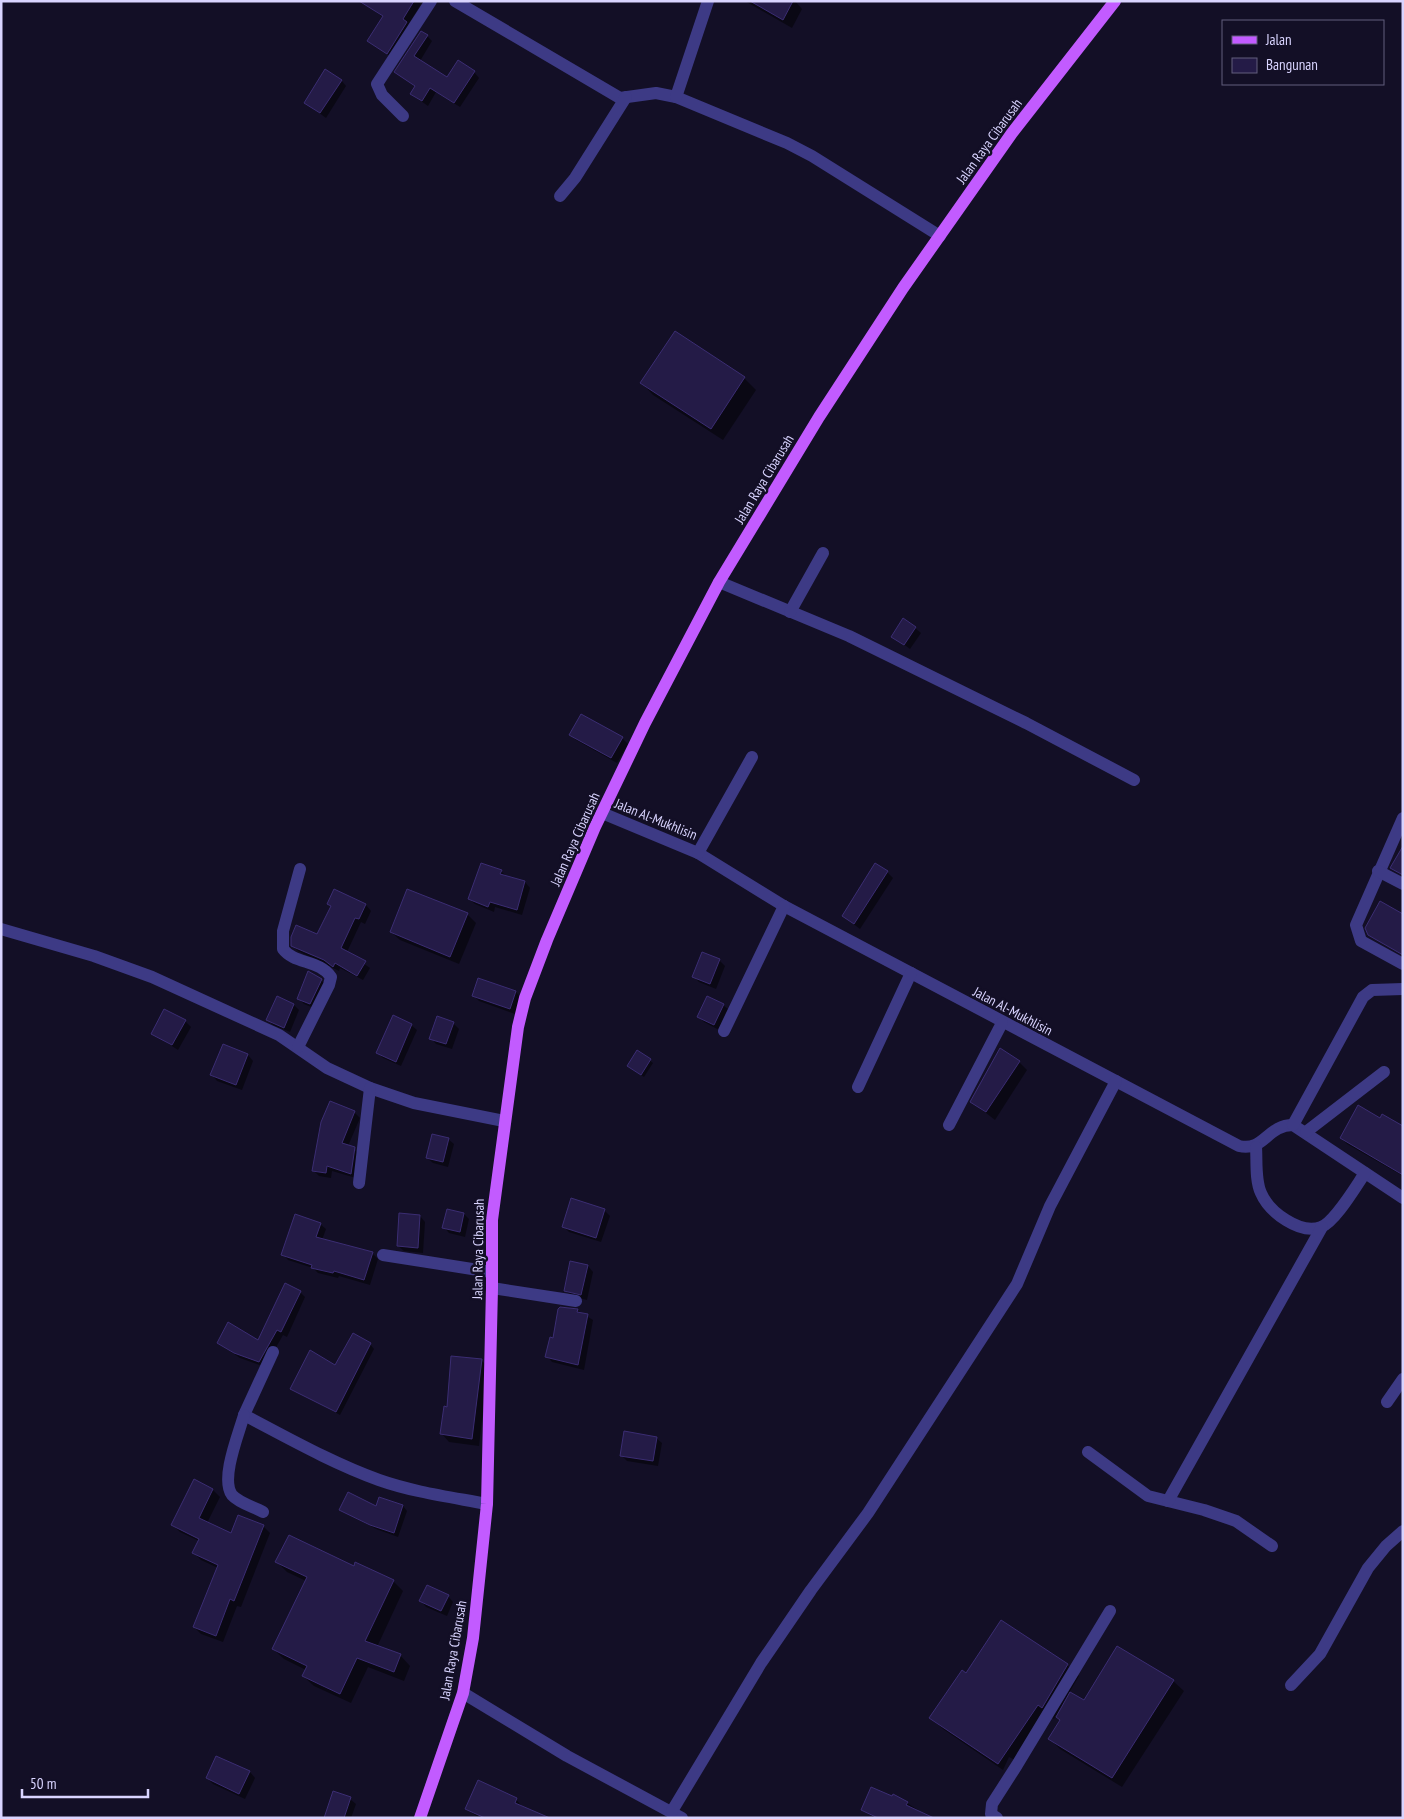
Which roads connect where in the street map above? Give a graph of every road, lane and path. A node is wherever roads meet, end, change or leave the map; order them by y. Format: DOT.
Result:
graph roads {
  1 [pos="431,1"];
  2 [pos="455,1"];
  3 [pos="708,1"];
  4 [pos="1115,1"];
  5 [pos="676,97"];
  6 [pos="626,98"];
  7 [pos="403,116"];
  8 [pos="560,196"];
  9 [pos="940,236"];
  10 [pos="823,553"];
  11 [pos="718,582"];
  12 [pos="790,612"];
  13 [pos="752,758"];
  14 [pos="1134,780"];
  15 [pos="602,813"];
  16 [pos="1403,818"];
  17 [pos="698,853"];
  18 [pos="300,869"];
  19 [pos="1378,871"];
  20 [pos="1403,884"];
  21 [pos="784,906"];
  22 [pos="1,929"];
  23 [pos="1403,964"];
  24 [pos="910,973"];
  25 [pos="1403,989"];
  26 [pos="1002,1023"];
  27 [pos="724,1031"];
  28 [pos="298,1047"];
  29 [pos="1384,1072"];
  30 [pos="1116,1081"];
  31 [pos="858,1087"];
  32 [pos="370,1088"];
  33 [pos="504,1121"];
  34 [pos="949,1125"];
  35 [pos="1293,1125"];
  36 [pos="1306,1132"];
  37 [pos="1256,1147"];
  38 [pos="1365,1174"];
  39 [pos="359,1183"];
  40 [pos="1403,1198"];
  41 [pos="1322,1227"];
  42 [pos="383,1255"];
  43 [pos="491,1272"];
  44 [pos="492,1288"];
  45 [pos="576,1301"];
  46 [pos="273,1352"];
  47 [pos="1403,1379"];
  48 [pos="1388,1402"];
  49 [pos="244,1416"];
  50 [pos="1088,1452"];
  51 [pos="1168,1501"];
  52 [pos="487,1504"];
  53 [pos="263,1512"];
  54 [pos="1403,1531"];
  55 [pos="1272,1546"];
  56 [pos="1110,1611"];
  57 [pos="1291,1685"];
  58 [pos="463,1693"];
  59 [pos="677,1814"];
  60 [pos="420,1818"];
  61 [pos="997,1818"];
  1 -- 7 [label="street"];
  2 -- 6 [label="street"];
  3 -- 5 [label="street"];
  4 -- 9 [label="main road, Jalan Raya Cibarusah"];
  5 -- 6 [label="street"];
  5 -- 9 [label="street"];
  6 -- 8 [label="street"];
  9 -- 11 [label="main road, Jalan Raya Cibarusah"];
  10 -- 12 [label="street"];
  11 -- 12 [label="street"];
  11 -- 15 [label="main road, Jalan Raya Cibarusah"];
  12 -- 14 [label="street"];
  13 -- 17 [label="street"];
  15 -- 17 [label="street, Jalan Al-Mukhlisin"];
  15 -- 33 [label="main road, Jalan Raya Cibarusah"];
  16 -- 19 [label="street"];
  17 -- 21 [label="street, Jalan Al-Mukhlisin"];
  18 -- 28 [label="street"];
  19 -- 20 [label="street"];
  19 -- 23 [label="street"];
  21 -- 24 [label="street, Jalan Al-Mukhlisin"];
  21 -- 27 [label="street"];
  22 -- 28 [label="street"];
  24 -- 26 [label="street, Jalan Al-Mukhlisin"];
  24 -- 31 [label="street"];
  25 -- 35 [label="street"];
  26 -- 30 [label="street, Jalan Al-Mukhlisin"];
  26 -- 34 [label="street"];
  28 -- 32 [label="street"];
  29 -- 36 [label="street"];
  30 -- 37 [label="street, Jalan Al-Mukhlisin"];
  30 -- 59 [label="street"];
  32 -- 33 [label="street"];
  32 -- 39 [label="street"];
  33 -- 43 [label="main road, Jalan Raya Cibarusah"];
  35 -- 36 [label="street"];
  35 -- 37 [label="street"];
  36 -- 38 [label="street"];
  37 -- 41 [label="street"];
  38 -- 40 [label="street"];
  38 -- 41 [label="street"];
  41 -- 51 [label="street"];
  42 -- 43 [label="street"];
  43 -- 44 [label="main road, Jalan Raya Cibarusah"];
  44 -- 45 [label="street"];
  44 -- 52 [label="main road, Jalan Raya Cibarusah"];
  46 -- 49 [label="street"];
  47 -- 48 [label="street"];
  49 -- 52 [label="street"];
  49 -- 53 [label="street"];
  50 -- 51 [label="street"];
  51 -- 55 [label="street"];
  52 -- 58 [label="main road, Jalan Raya Cibarusah"];
  54 -- 57 [label="street"];
  56 -- 61 [label="street"];
  58 -- 59 [label="street"];
  58 -- 60 [label="main road, Jalan Raya Cibarusah"];
}
